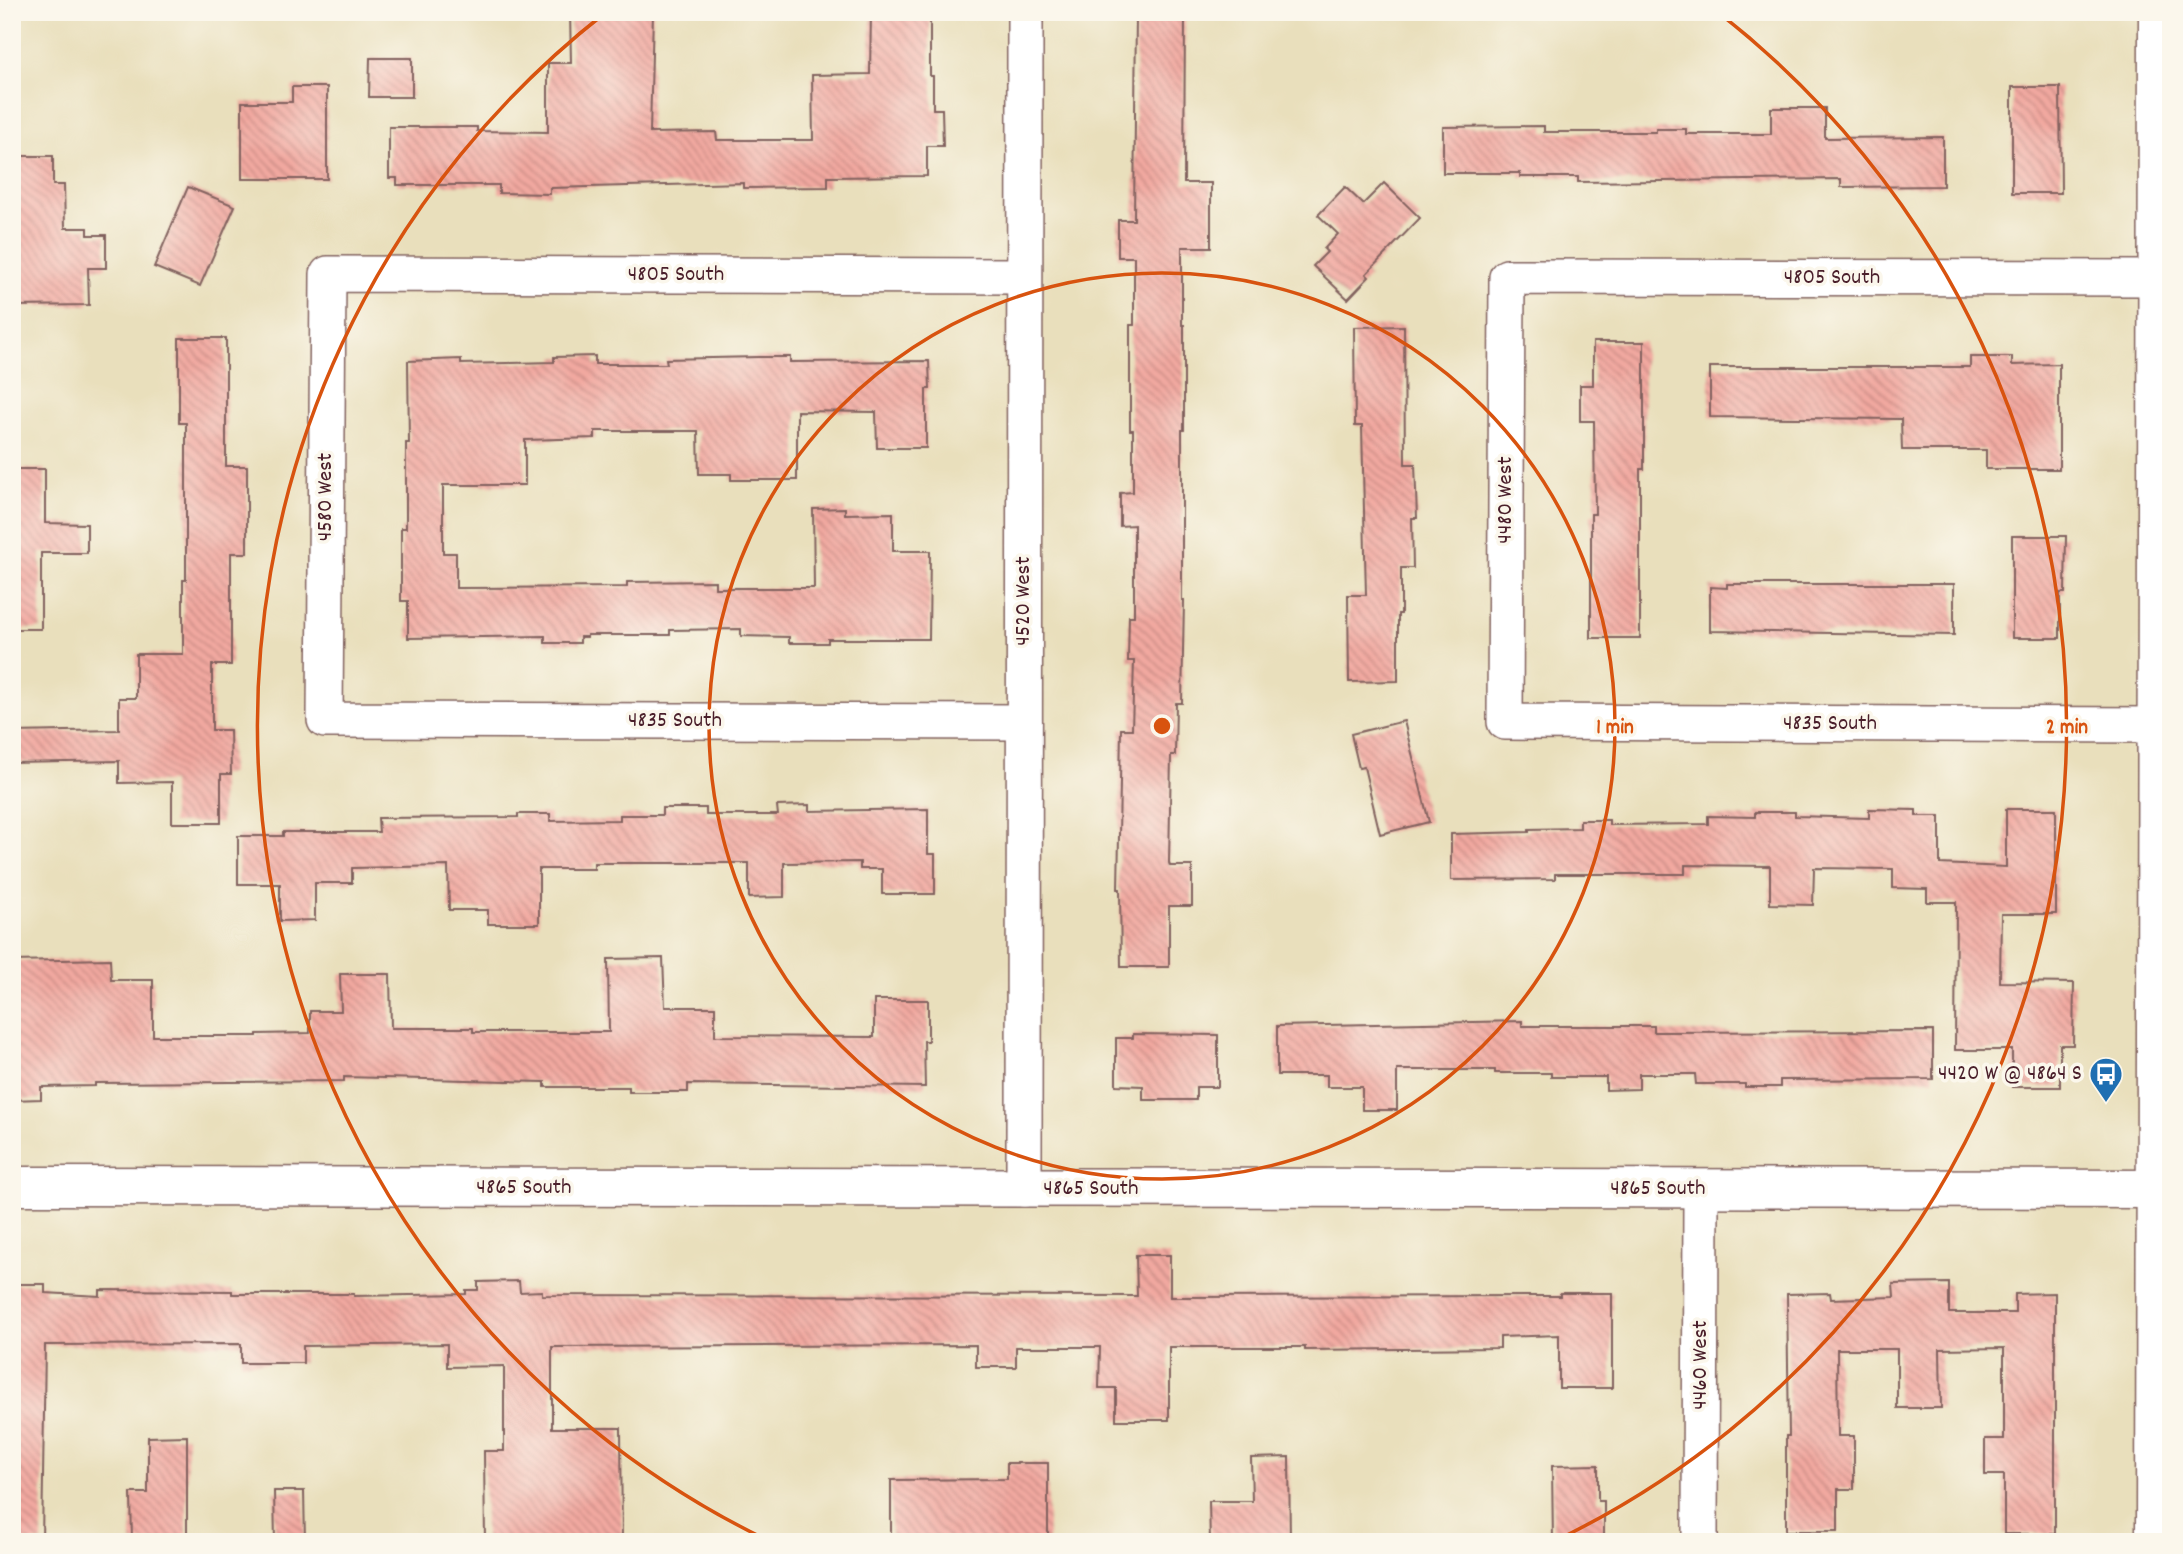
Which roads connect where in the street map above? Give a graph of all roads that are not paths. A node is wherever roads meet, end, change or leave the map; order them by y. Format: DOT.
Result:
graph roads {
  1 [pos="1025,12"];
  2 [pos="2158,12"];
  3 [pos="328,274"];
  4 [pos="1024,276"];
  5 [pos="1507,277"];
  6 [pos="2157,278"];
  7 [pos="325,720"];
  8 [pos="1024,722"];
  9 [pos="1505,722"];
  10 [pos="2156,725"];
  11 [pos="12,1186"];
  12 [pos="1024,1189"];
  13 [pos="1701,1189"];
  14 [pos="2163,1189"];
  15 [pos="1700,1542"];
  16 [pos="2155,1542"];
  1 -- 4 [label="street, 4520 West"];
  2 -- 6 [label="street"];
  3 -- 4 [label="street, 4805 South"];
  3 -- 7 [label="street, 4580 West"];
  4 -- 8 [label="street, 4520 West"];
  5 -- 6 [label="street, 4805 South"];
  5 -- 9 [label="street, 4480 West"];
  6 -- 10 [label="street"];
  7 -- 8 [label="street, 4835 South"];
  8 -- 12 [label="street, 4520 West"];
  9 -- 10 [label="street, 4835 South"];
  10 -- 14 [label="street"];
  11 -- 12 [label="street, 4865 South"];
  12 -- 13 [label="street, 4865 South"];
  13 -- 14 [label="street, 4865 South"];
  13 -- 15 [label="street, 4460 West"];
  14 -- 16 [label="street"];
}
